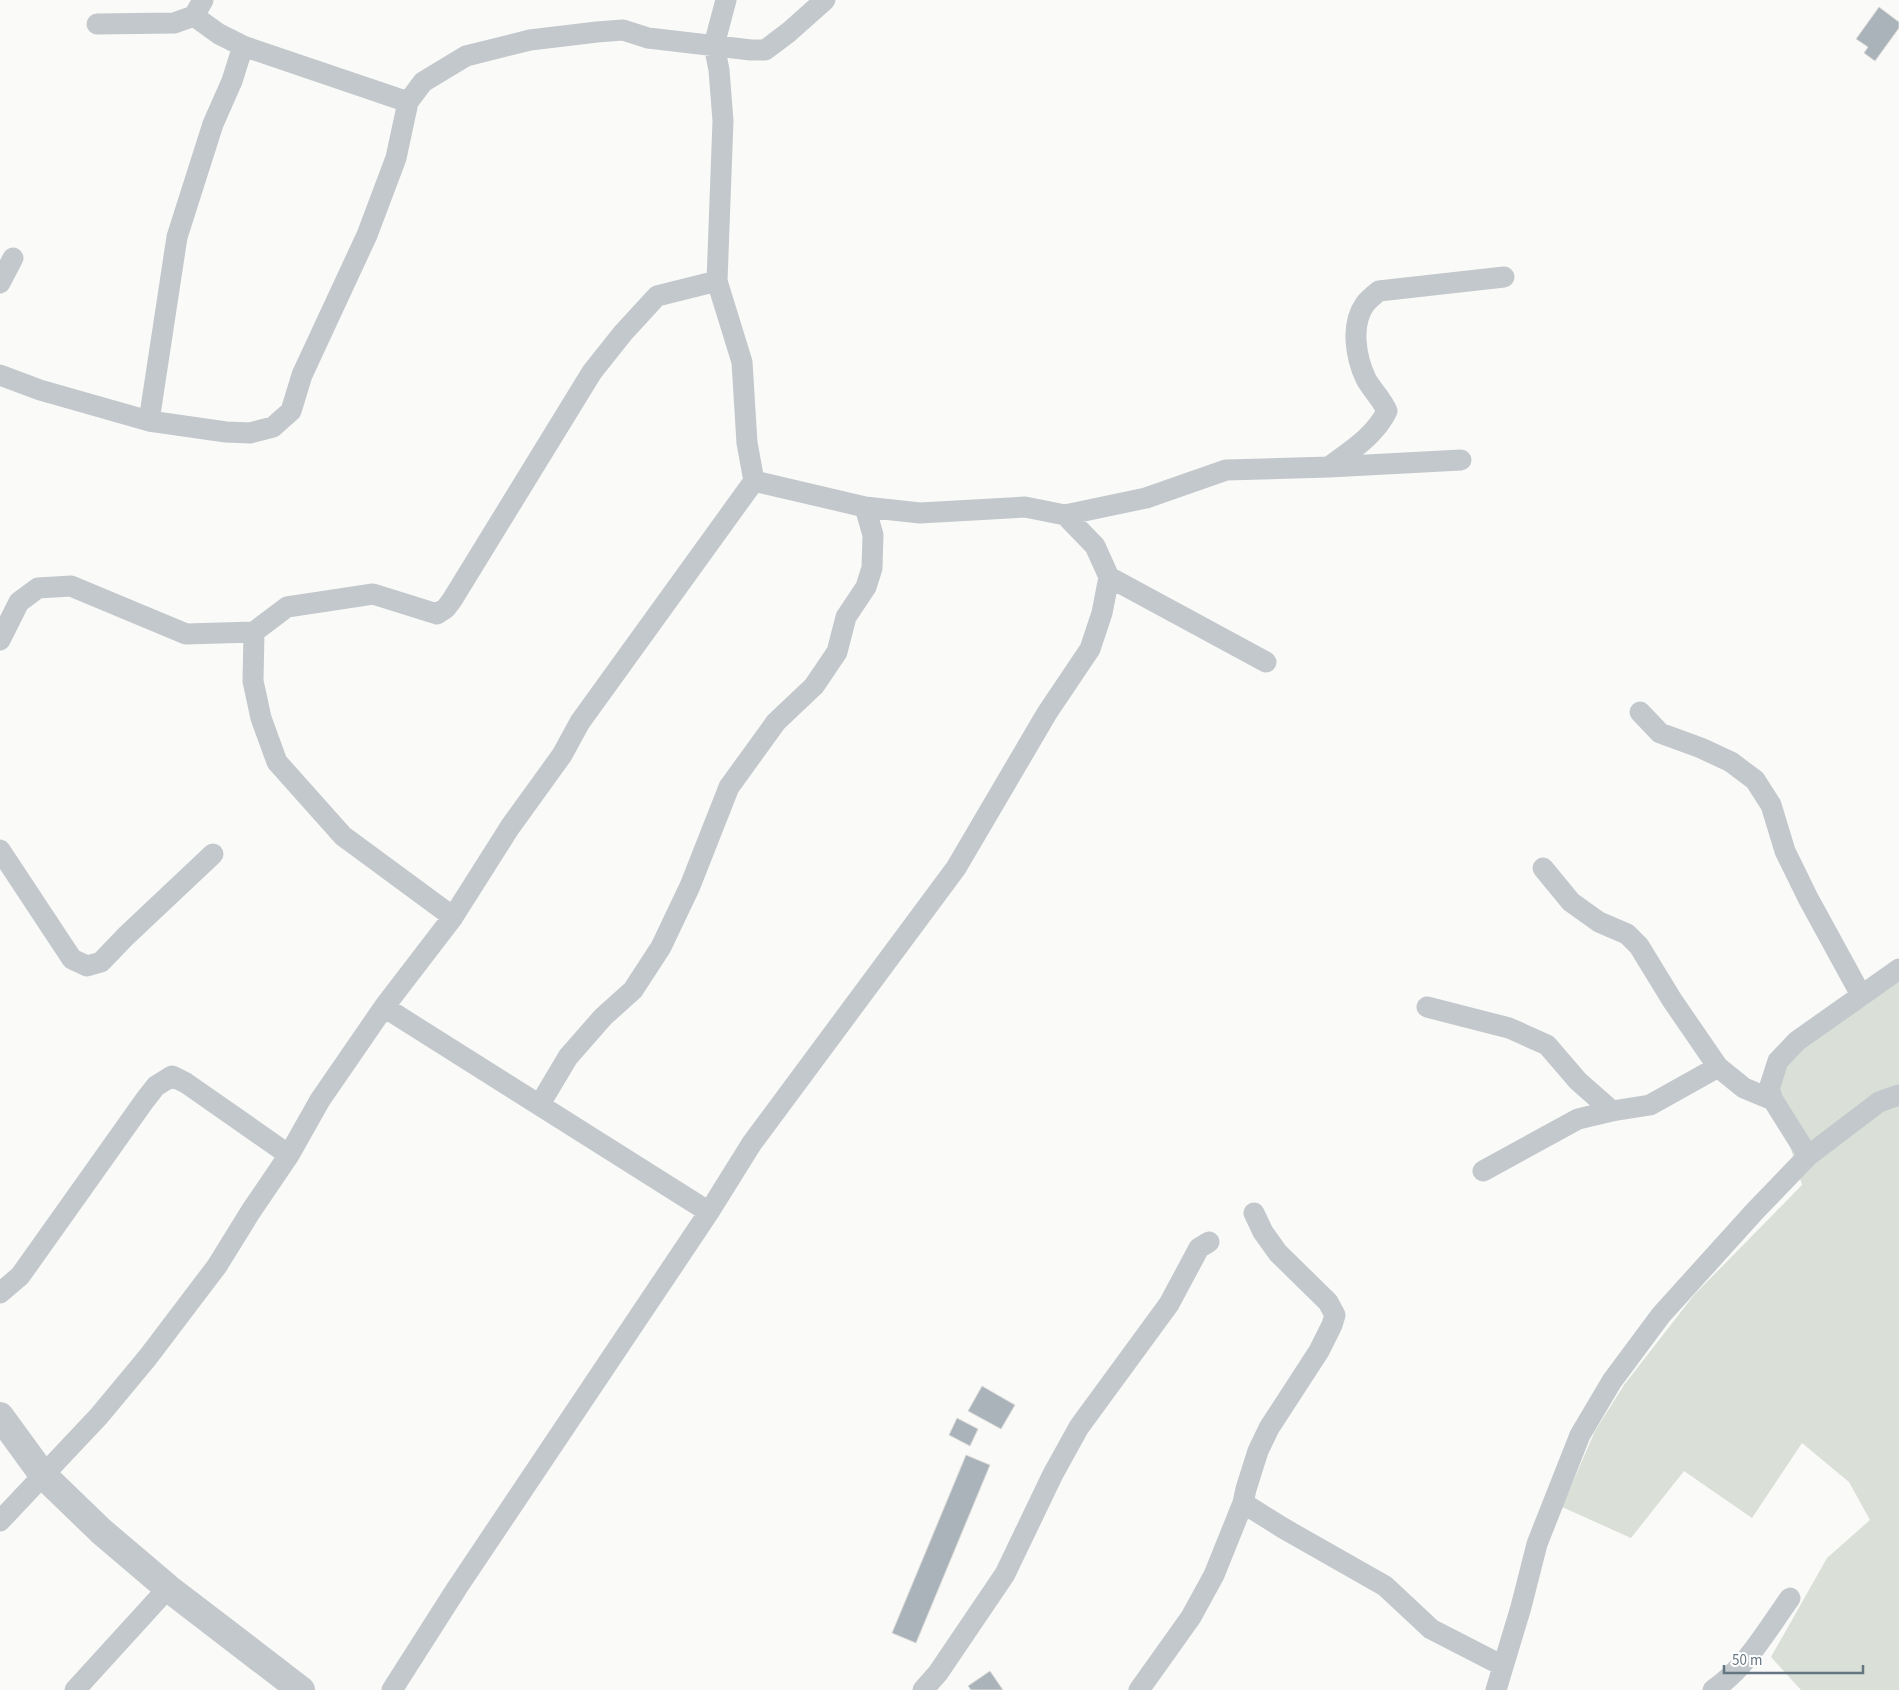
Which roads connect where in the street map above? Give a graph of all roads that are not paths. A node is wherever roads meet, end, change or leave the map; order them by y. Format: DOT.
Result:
graph roads {
  1 [pos="726,0"];
  2 [pos="825,0"];
  3 [pos="199,8"];
  4 [pos="97,24"];
  5 [pos="714,45"];
  6 [pos="243,46"];
  7 [pos="408,102"];
  8 [pos="13,258"];
  9 [pos="1504,277"];
  10 [pos="718,281"];
  11 [pos="0,283"];
  12 [pos="0,375"];
  13 [pos="149,421"];
  14 [pos="1461,460"];
  15 [pos="1329,467"];
  16 [pos="754,481"];
  17 [pos="865,507"];
  18 [pos="1065,515"];
  19 [pos="1109,577"];
  20 [pos="254,632"];
  21 [pos="0,640"];
  22 [pos="1266,662"];
  23 [pos="1640,712"];
  24 [pos="0,850"];
  25 [pos="213,854"];
  26 [pos="1543,868"];
  27 [pos="453,918"];
  28 [pos="1899,969"];
  29 [pos="1861,995"];
  30 [pos="384,1007"];
  31 [pos="1427,1007"];
  32 [pos="1718,1066"];
  33 [pos="1899,1095"];
  34 [pos="1772,1100"];
  35 [pos="540,1104"];
  36 [pos="1612,1111"];
  37 [pos="289,1155"];
  38 [pos="1808,1156"];
  39 [pos="1483,1171"];
  40 [pos="709,1212"];
  41 [pos="1254,1213"];
  42 [pos="1209,1242"];
  43 [pos="0,1293"];
  44 [pos="0,1416"];
  45 [pos="43,1475"];
  46 [pos="1243,1503"];
  47 [pos="0,1521"];
  48 [pos="168,1588"];
  49 [pos="1790,1598"];
  50 [pos="1503,1666"];
  51 [pos="75,1690"];
  52 [pos="302,1690"];
  53 [pos="392,1690"];
  54 [pos="923,1690"];
  55 [pos="1139,1690"];
  56 [pos="1496,1690"];
  57 [pos="1713,1690"];
  1 -- 5 [label="street"];
  2 -- 5 [label="street"];
  3 -- 4 [label="street"];
  3 -- 6 [label="street"];
  5 -- 7 [label="street"];
  5 -- 10 [label="street"];
  6 -- 7 [label="street"];
  6 -- 13 [label="street"];
  7 -- 13 [label="street"];
  8 -- 11 [label="street"];
  9 -- 15 [label="street"];
  10 -- 16 [label="street"];
  10 -- 20 [label="street"];
  12 -- 13 [label="street"];
  14 -- 15 [label="street"];
  15 -- 18 [label="street"];
  16 -- 17 [label="street"];
  16 -- 27 [label="street"];
  17 -- 18 [label="street"];
  17 -- 35 [label="street"];
  18 -- 19 [label="street"];
  19 -- 22 [label="street"];
  19 -- 40 [label="street"];
  20 -- 21 [label="street"];
  20 -- 27 [label="street"];
  23 -- 29 [label="street"];
  24 -- 25 [label="street"];
  26 -- 32 [label="street"];
  27 -- 30 [label="street"];
  28 -- 29 [label="street"];
  29 -- 34 [label="street"];
  30 -- 35 [label="street"];
  30 -- 37 [label="street"];
  31 -- 36 [label="street"];
  32 -- 34 [label="street"];
  32 -- 36 [label="street"];
  33 -- 38 [label="street"];
  34 -- 38 [label="street"];
  35 -- 40 [label="street"];
  36 -- 39 [label="street"];
  37 -- 43 [label="street"];
  37 -- 45 [label="street"];
  38 -- 50 [label="street"];
  40 -- 53 [label="street"];
  41 -- 46 [label="street"];
  42 -- 54 [label="street"];
  44 -- 45 [label="street"];
  45 -- 47 [label="street"];
  45 -- 48 [label="street"];
  46 -- 50 [label="street"];
  46 -- 55 [label="street"];
  48 -- 51 [label="street"];
  48 -- 52 [label="street"];
  49 -- 57 [label="street"];
  50 -- 56 [label="street"];
}
